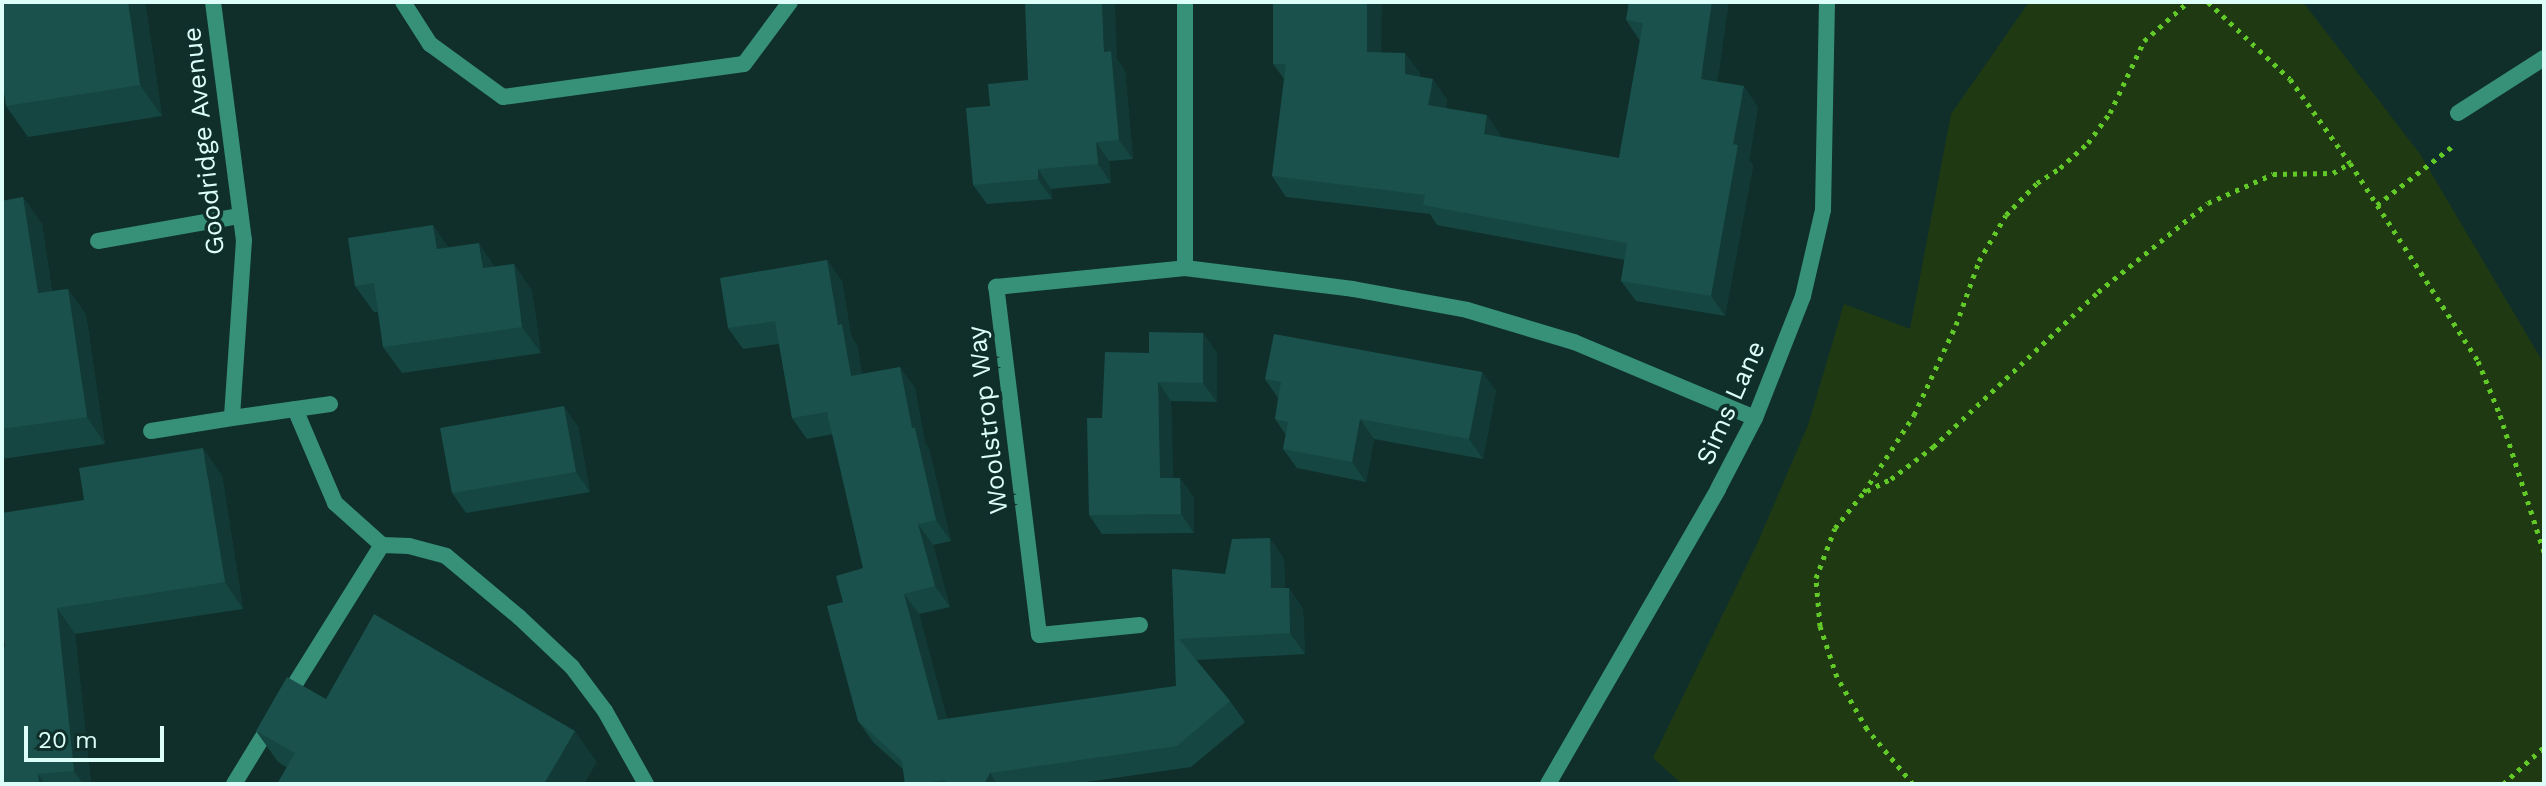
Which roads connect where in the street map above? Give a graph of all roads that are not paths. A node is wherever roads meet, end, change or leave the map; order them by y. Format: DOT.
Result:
graph roads {
  1 [pos="213,2"];
  2 [pos="403,2"];
  3 [pos="790,2"];
  4 [pos="1185,2"];
  5 [pos="1827,2"];
  6 [pos="2544,58"];
  7 [pos="2458,113"];
  8 [pos="240,216"];
  9 [pos="98,241"];
  10 [pos="1185,268"];
  11 [pos="330,404"];
  12 [pos="295,409"];
  13 [pos="232,418"];
  14 [pos="1755,418"];
  15 [pos="151,431"];
  16 [pos="382,545"];
  17 [pos="1140,625"];
  18 [pos="234,784"];
  19 [pos="646,784"];
  20 [pos="1548,784"];
  1 -- 8 [label="street, Goodridge Avenue"];
  2 -- 3 [label="street"];
  4 -- 10 [label="street"];
  5 -- 14 [label="street, Sims Lane"];
  6 -- 7 [label="street"];
  8 -- 9 [label="street"];
  8 -- 13 [label="street, Goodridge Avenue"];
  10 -- 14 [label="street, Woolstrop Way"];
  10 -- 17 [label="street, Woolstrop Way"];
  11 -- 12 [label="street"];
  12 -- 13 [label="street"];
  12 -- 16 [label="street"];
  13 -- 15 [label="street"];
  14 -- 20 [label="street, Sims Lane"];
  16 -- 18 [label="street"];
  16 -- 19 [label="street"];
}
